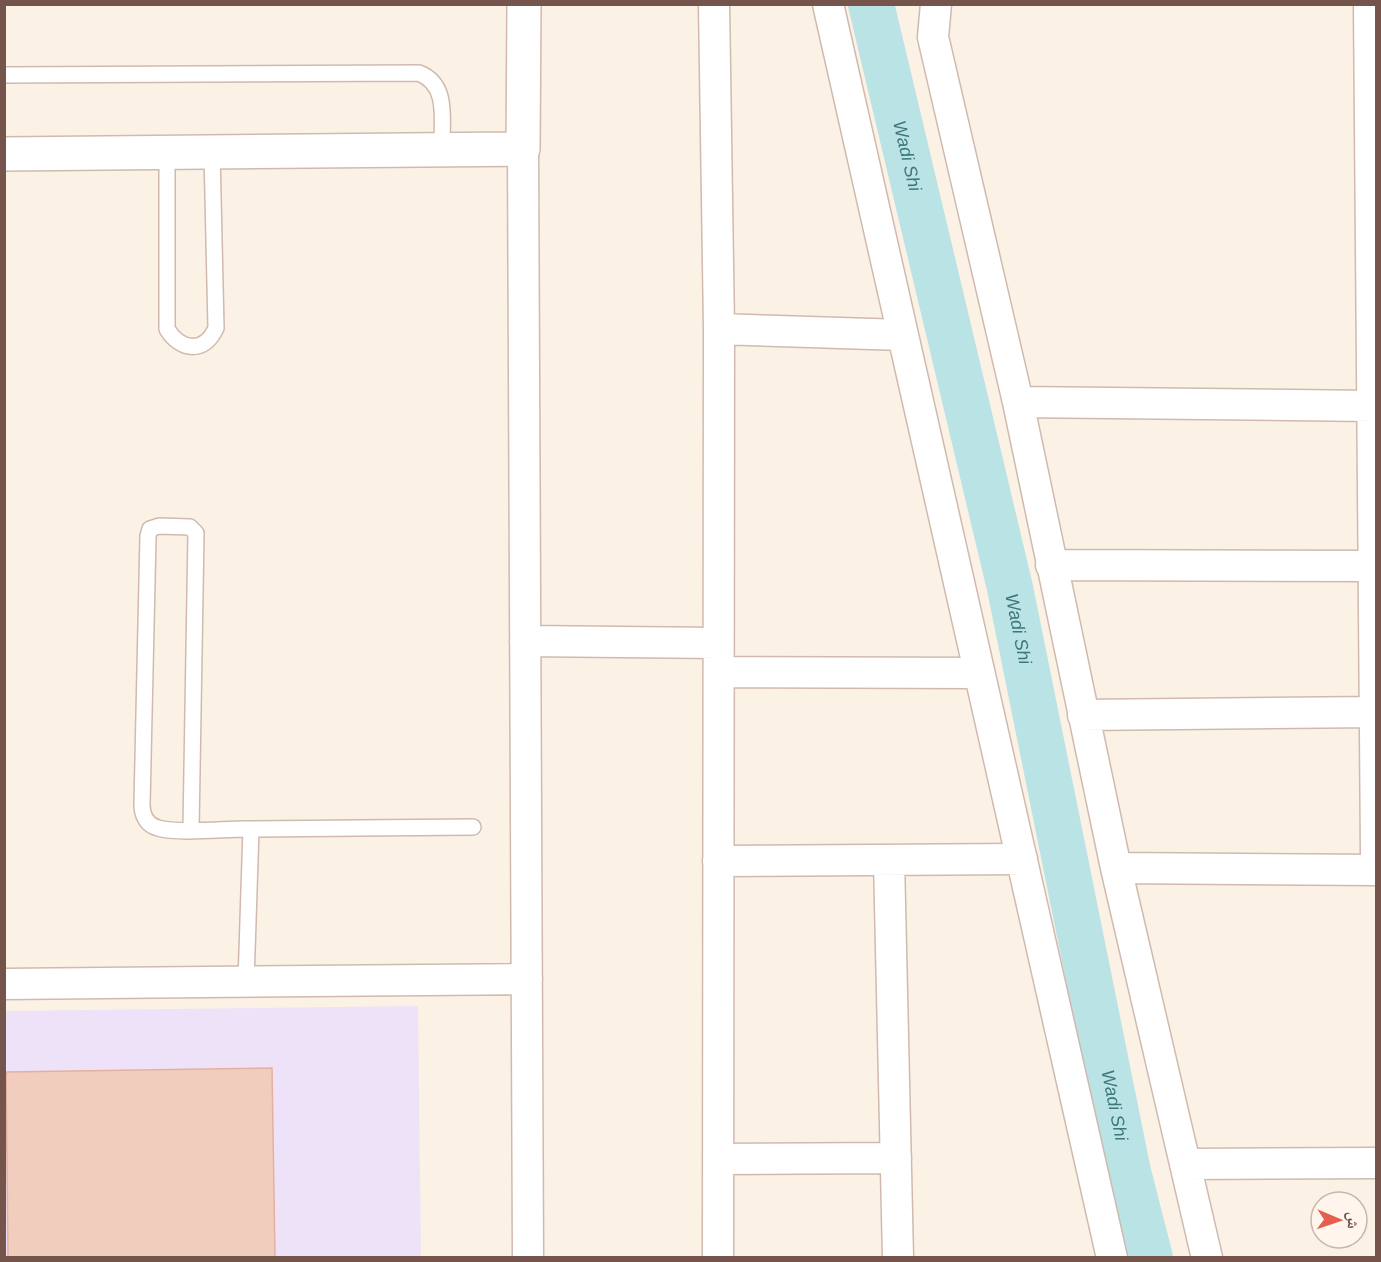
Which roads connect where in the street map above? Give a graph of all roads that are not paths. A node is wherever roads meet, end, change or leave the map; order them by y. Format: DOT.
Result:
graph roads {
  1 [pos="524,4"];
  2 [pos="714,4"];
  3 [pos="828,4"];
  4 [pos="936,4"];
  5 [pos="1369,4"];
  6 [pos="4,75"];
  7 [pos="523,149"];
  8 [pos="442,150"];
  9 [pos="167,152"];
  10 [pos="212,152"];
  11 [pos="4,154"];
  12 [pos="719,329"];
  13 [pos="903,335"];
  14 [pos="1374,354"];
  15 [pos="1018,402"];
  16 [pos="1372,406"];
  17 [pos="1051,565"];
  18 [pos="1374,566"];
  19 [pos="525,641"];
  20 [pos="718,658"];
  21 [pos="979,673"];
  22 [pos="1375,712"];
  23 [pos="1083,716"];
  24 [pos="473,827"];
  25 [pos="191,829"];
  26 [pos="251,829"];
  27 [pos="1377,854"];
  28 [pos="1022,859"];
  29 [pos="890,860"];
  30 [pos="718,861"];
  31 [pos="1116,868"];
  32 [pos="1377,870"];
  33 [pos="527,979"];
  34 [pos="246,982"];
  35 [pos="4,984"];
  36 [pos="896,1158"];
  37 [pos="718,1159"];
  38 [pos="1377,1163"];
  39 [pos="1186,1164"];
  40 [pos="528,1257"];
  41 [pos="718,1257"];
  42 [pos="898,1257"];
  43 [pos="1112,1257"];
  44 [pos="1207,1257"];
  1 -- 7 [label="street"];
  2 -- 12 [label="street"];
  3 -- 13 [label="street"];
  4 -- 15 [label="street"];
  5 -- 14 [label="street"];
  6 -- 8 [label="lane"];
  7 -- 8 [label="street"];
  7 -- 19 [label="street"];
  8 -- 10 [label="street"];
  9 -- 10 [label="street"];
  9 -- 10 [label="lane"];
  9 -- 11 [label="street"];
  12 -- 13 [label="street"];
  12 -- 20 [label="street"];
  13 -- 21 [label="street"];
  14 -- 16 [label="street"];
  15 -- 16 [label="street"];
  15 -- 17 [label="street"];
  16 -- 18 [label="street"];
  17 -- 18 [label="street"];
  17 -- 23 [label="street"];
  18 -- 22 [label="street"];
  19 -- 20 [label="street"];
  19 -- 33 [label="street"];
  20 -- 21 [label="street"];
  20 -- 30 [label="street"];
  21 -- 28 [label="street"];
  22 -- 23 [label="street"];
  22 -- 27 [label="street"];
  23 -- 31 [label="street"];
  24 -- 26 [label="lane"];
  25 -- 25 [label="lane"];
  25 -- 26 [label="lane"];
  26 -- 34 [label="lane"];
  28 -- 29 [label="street"];
  28 -- 43 [label="street"];
  29 -- 30 [label="street"];
  29 -- 36 [label="street"];
  30 -- 37 [label="street"];
  31 -- 32 [label="street"];
  31 -- 39 [label="street"];
  33 -- 34 [label="street"];
  33 -- 40 [label="street"];
  34 -- 35 [label="street"];
  36 -- 37 [label="street"];
  36 -- 42 [label="street"];
  37 -- 41 [label="street"];
  38 -- 39 [label="street"];
  39 -- 44 [label="street"];
}
